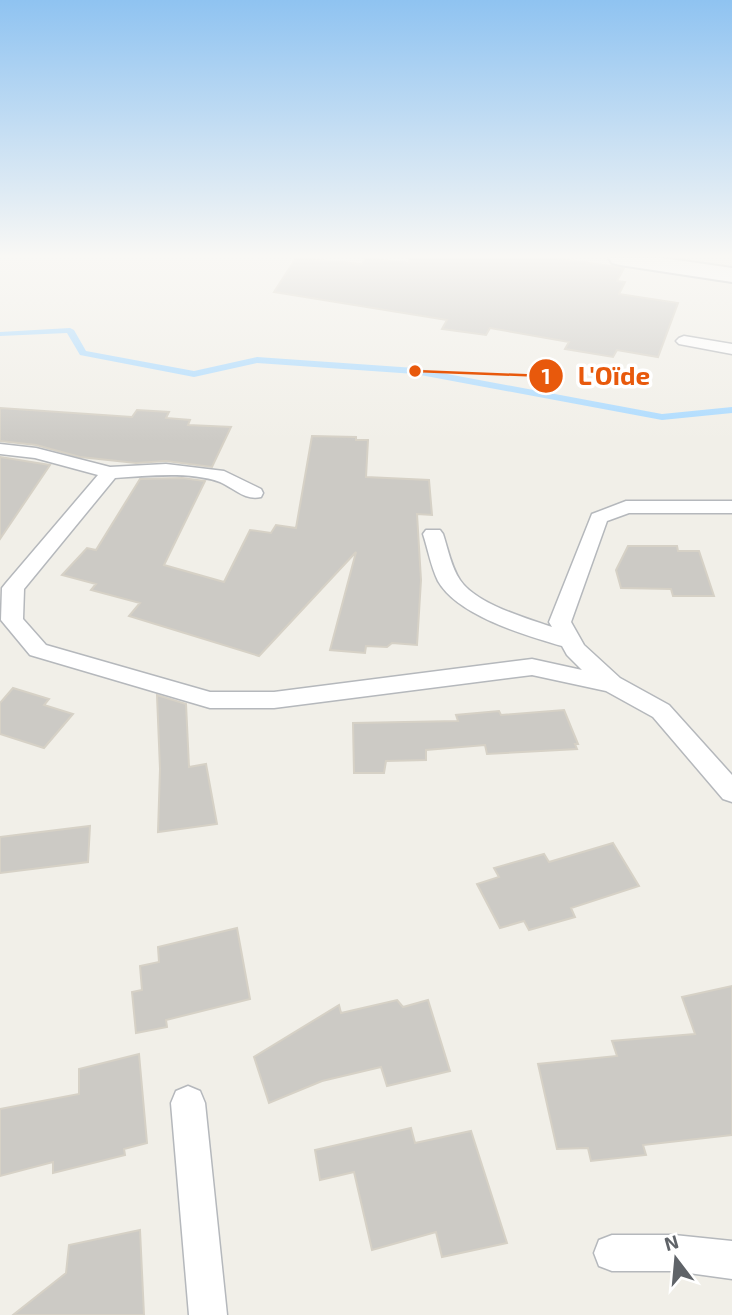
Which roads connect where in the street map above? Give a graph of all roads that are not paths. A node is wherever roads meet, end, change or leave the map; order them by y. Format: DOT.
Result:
graph roads {
  1 [pos="684,341"];
  2 [pos="732,349"];
  3 [pos="0,449"];
  4 [pos="110,473"];
  5 [pos="254,493"];
  6 [pos="732,507"];
  7 [pos="433,534"];
  8 [pos="571,641"];
  9 [pos="612,684"];
  10 [pos="732,792"];
  11 [pos="188,1103"];
  12 [pos="612,1253"];
  13 [pos="732,1260"];
  14 [pos="208,1315"];
  1 -- 2 [label="lane"];
  3 -- 4 [label="lane"];
  4 -- 5 [label="lane"];
  4 -- 9 [label="lane"];
  6 -- 8 [label="lane"];
  7 -- 8 [label="lane"];
  8 -- 9 [label="lane"];
  9 -- 10 [label="lane"];
  11 -- 14 [label="lane"];
  12 -- 13 [label="lane"];
}
